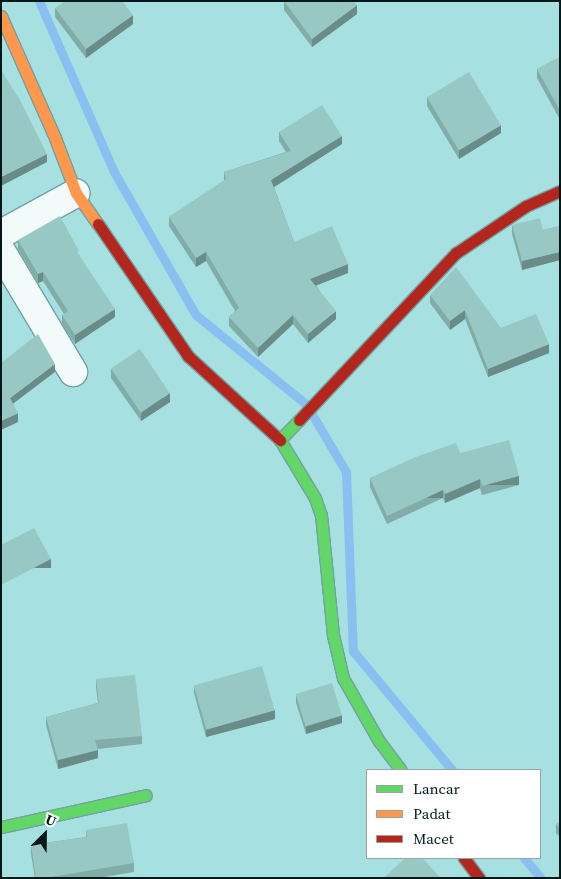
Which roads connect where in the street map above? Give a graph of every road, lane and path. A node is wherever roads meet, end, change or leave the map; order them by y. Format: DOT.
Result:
graph roads {
  1 [pos="1,16"];
  2 [pos="560,191"];
  3 [pos="76,193"];
  4 [pos="1,234"];
  5 [pos="1,251"];
  6 [pos="73,372"];
  7 [pos="284,437"];
  8 [pos="400,769"];
  9 [pos="146,795"];
  10 [pos="1,827"];
  11 [pos="465,859"];
  12 [pos="479,878"];
  1 -- 3 [label="street"];
  2 -- 7 [label="street"];
  3 -- 4 [label="street"];
  3 -- 7 [label="street"];
  5 -- 6 [label="street"];
  7 -- 8 [label="street"];
  9 -- 10 [label="street"];
  11 -- 12 [label="street"];
}
